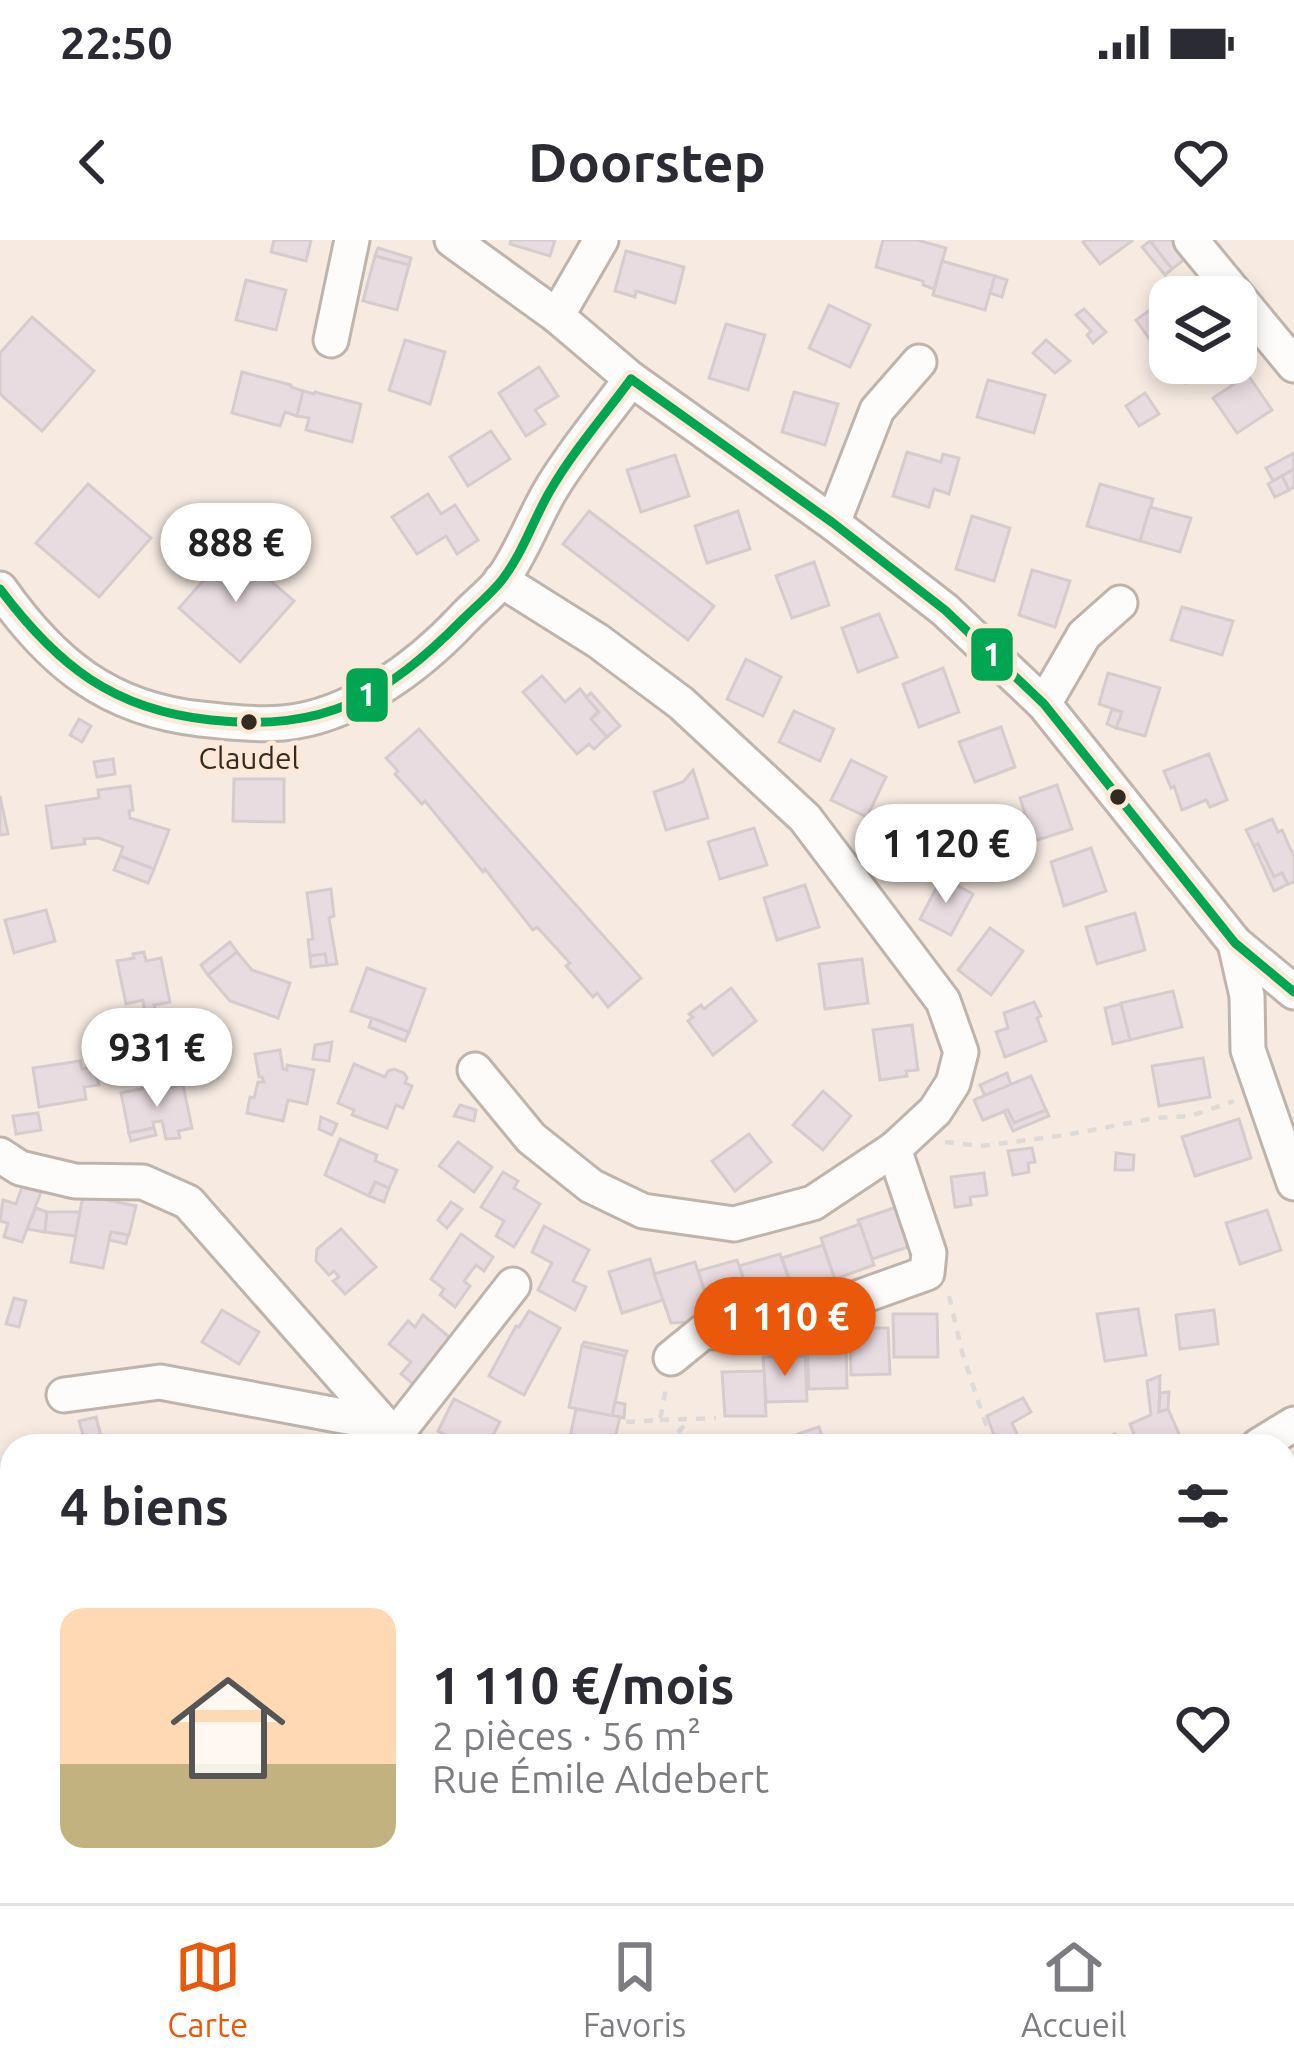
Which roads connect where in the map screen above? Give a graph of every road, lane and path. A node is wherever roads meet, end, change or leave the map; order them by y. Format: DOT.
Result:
graph roads {
  1 [pos="352,240"];
  2 [pos="452,240"];
  3 [pos="601,240"];
  4 [pos="1191,240"];
  5 [pos="557,316"];
  6 [pos="331,340"];
  7 [pos="919,362"];
  8 [pos="1294,365"];
  9 [pos="631,380"];
  10 [pos="833,524"];
  11 [pos="502,580"];
  12 [pos="0,589"];
  13 [pos="1120,603"];
  14 [pos="1044,704"];
  15 [pos="1235,944"];
  16 [pos="1294,992"];
  17 [pos="475,1070"];
  18 [pos="1262,1090"];
  19 [pos="899,1144"];
  20 [pos="0,1155"];
  21 [pos="1294,1183"];
  22 [pos="927,1273"];
  23 [pos="513,1285"];
  24 [pos="671,1358"];
  25 [pos="64,1395"];
  26 [pos="716,1418"];
  27 [pos="690,1419"];
  28 [pos="660,1420"];
  29 [pos="626,1422"];
  30 [pos="388,1434"];
  31 [pos="391,1434"];
  32 [pos="393,1434"];
  33 [pos="677,1434"];
  34 [pos="989,1434"];
  1 -- 6 [label="street"];
  2 -- 5 [label="street"];
  3 -- 5 [label="street"];
  4 -- 8 [label="street"];
  5 -- 9 [label="street"];
  7 -- 10 [label="street"];
  9 -- 10 [label="street"];
  9 -- 11 [label="street"];
  10 -- 14 [label="street"];
  11 -- 12 [label="street"];
  11 -- 19 [label="street"];
  13 -- 14 [label="street"];
  14 -- 15 [label="street"];
  15 -- 16 [label="street"];
  15 -- 18 [label="street"];
  17 -- 19 [label="street"];
  18 -- 19 [label="path"];
  18 -- 21 [label="street"];
  19 -- 22 [label="street"];
  20 -- 31 [label="street"];
  22 -- 24 [label="street"];
  22 -- 34 [label="path"];
  23 -- 32 [label="street"];
  24 -- 28 [label="path"];
  25 -- 30 [label="street"];
  26 -- 27 [label="path"];
  27 -- 28 [label="path"];
  27 -- 33 [label="path"];
  28 -- 29 [label="path"];
}
